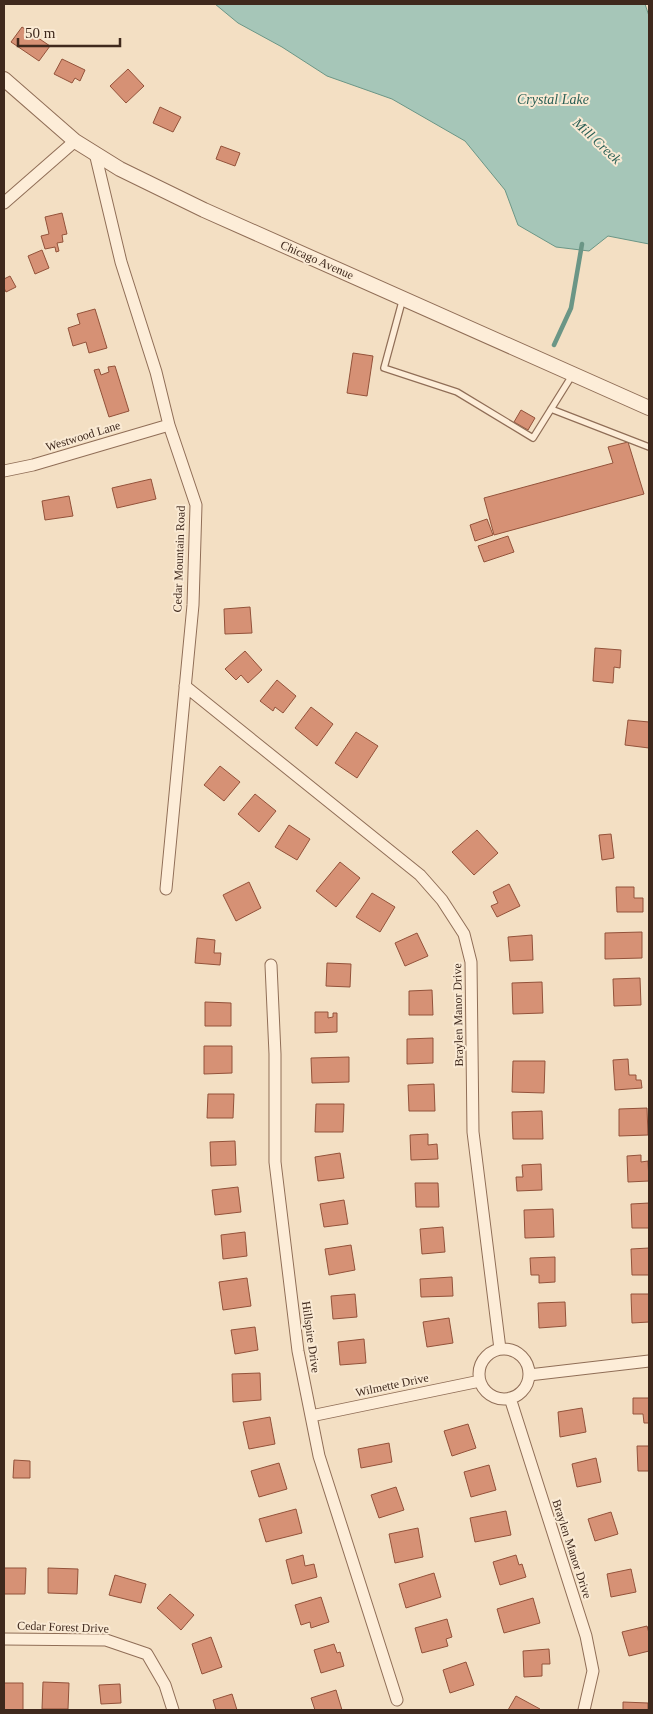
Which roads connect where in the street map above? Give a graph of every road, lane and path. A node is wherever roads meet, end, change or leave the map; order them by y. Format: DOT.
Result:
graph roads {
  1 [pos="4,79"];
  2 [pos="75,141"];
  3 [pos="95,153"];
  4 [pos="4,203"];
  5 [pos="403,298"];
  6 [pos="573,374"];
  7 [pos="649,408"];
  8 [pos="551,409"];
  9 [pos="170,425"];
  10 [pos="649,447"];
  11 [pos="4,471"];
  12 [pos="185,686"];
  13 [pos="166,889"];
  14 [pos="271,965"];
  15 [pos="500,1350"];
  16 [pos="649,1361"];
  17 [pos="529,1375"];
  18 [pos="480,1381"];
  19 [pos="510,1398"];
  20 [pos="311,1416"];
  21 [pos="4,1639"];
  22 [pos="397,1700"];
  23 [pos="173,1710"];
  24 [pos="584,1710"];
  1 -- 2 [label="street, Chicago Avenue"];
  2 -- 3 [label="street, Chicago Avenue"];
  2 -- 4 [label="street"];
  3 -- 5 [label="street, Chicago Avenue"];
  3 -- 9 [label="street, Cedar Mountain Road"];
  5 -- 6 [label="street, Chicago Avenue"];
  5 -- 8 [label="lane"];
  6 -- 7 [label="street, Chicago Avenue"];
  6 -- 8 [label="lane"];
  8 -- 10 [label="lane"];
  9 -- 11 [label="street, Westwood Lane"];
  9 -- 12 [label="street, Cedar Mountain Road"];
  12 -- 13 [label="street, Cedar Mountain Road"];
  12 -- 15 [label="street, Braylen Manor Drive"];
  14 -- 20 [label="street, Hillspire Drive"];
  15 -- 17 [label="street"];
  15 -- 18 [label="street"];
  16 -- 17 [label="street"];
  17 -- 19 [label="street"];
  18 -- 19 [label="street"];
  18 -- 20 [label="street, Wilmette Drive"];
  19 -- 24 [label="street, Braylen Manor Drive"];
  20 -- 22 [label="street, Hillspire Drive"];
  21 -- 23 [label="street, Cedar Forest Drive"];
}
